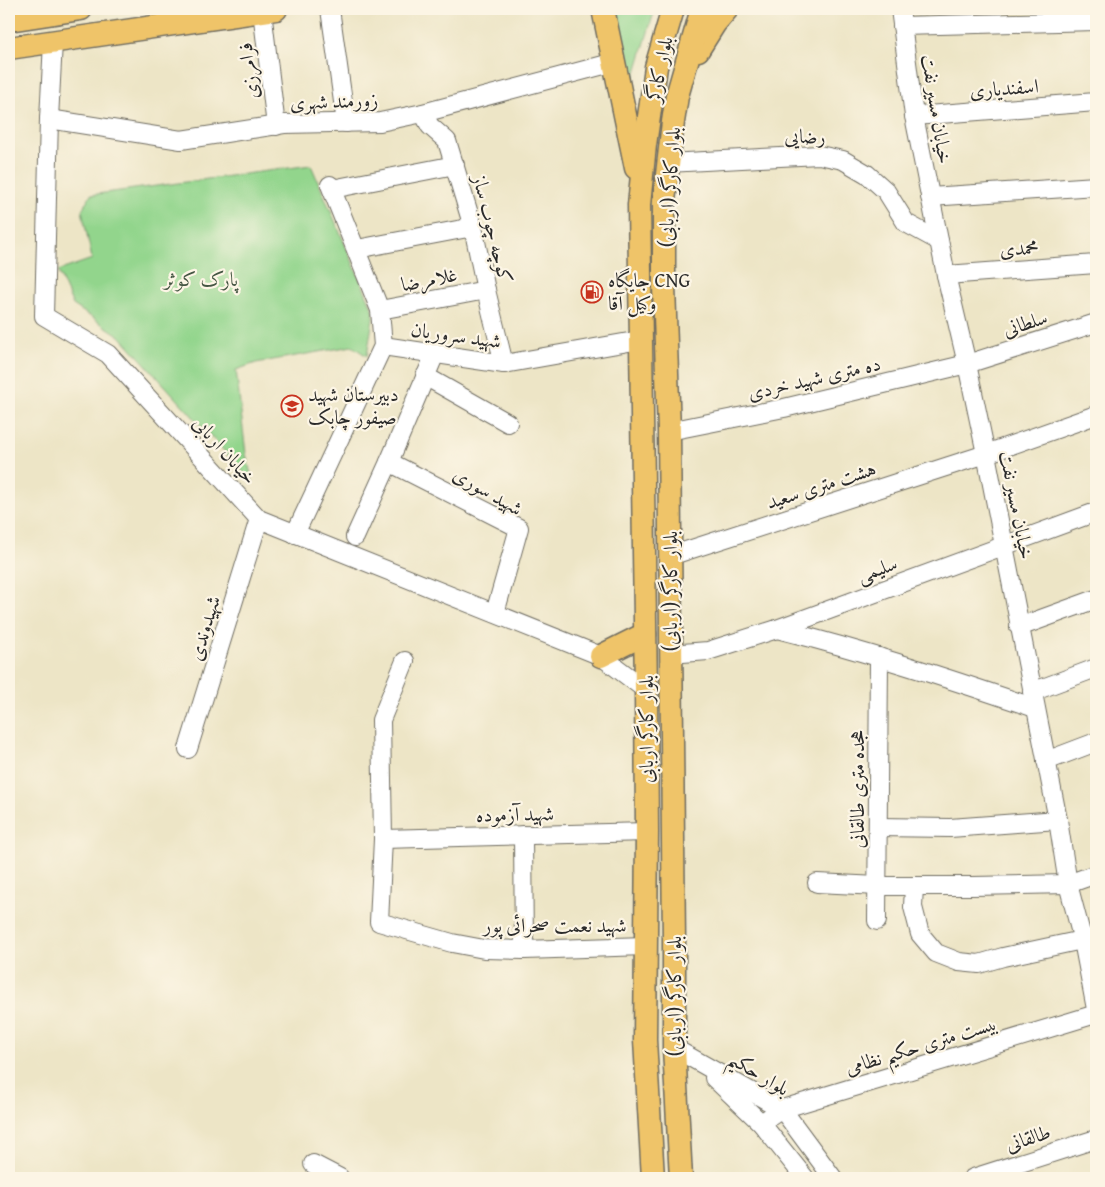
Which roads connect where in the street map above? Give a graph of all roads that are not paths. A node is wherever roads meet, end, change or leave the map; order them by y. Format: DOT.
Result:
graph roads {
  1 [pos="81,9"];
  2 [pos="330,9"];
  3 [pos="603,9"];
  4 [pos="673,9"];
  5 [pos="702,9"];
  6 [pos="727,9"];
  7 [pos="900,9"];
  8 [pos="269,10"];
  9 [pos="51,11"];
  10 [pos="173,17"];
  11 [pos="9,20"];
  12 [pos="1096,21"];
  13 [pos="902,26"];
  14 [pos="53,42"];
  15 [pos="9,48"];
  16 [pos="615,62"];
  17 [pos="656,67"];
  18 [pos="684,72"];
  19 [pos="677,96"];
  20 [pos="1096,102"];
  21 [pos="423,113"];
  22 [pos="914,116"];
  23 [pos="49,119"];
  24 [pos="346,123"];
  25 [pos="276,126"];
  26 [pos="668,163"];
  27 [pos="455,165"];
  28 [pos="1096,186"];
  29 [pos="640,189"];
  30 [pos="930,196"];
  31 [pos="474,227"];
  32 [pos="939,241"];
  33 [pos="357,249"];
  34 [pos="1096,264"];
  35 [pos="946,275"];
  36 [pos="486,290"];
  37 [pos="380,310"];
  38 [pos="1096,323"];
  39 [pos="640,340"];
  40 [pos="383,346"];
  41 [pos="434,354"];
  42 [pos="504,364"];
  43 [pos="967,364"];
  44 [pos="425,376"];
  45 [pos="1096,415"];
  46 [pos="508,423"];
  47 [pos="669,431"];
  48 [pos="986,454"];
  49 [pos="389,462"];
  50 [pos="1096,512"];
  51 [pos="259,519"];
  52 [pos="296,534"];
  53 [pos="355,537"];
  54 [pos="1003,545"];
  55 [pos="670,556"];
  56 [pos="1096,600"];
  57 [pos="495,613"];
  58 [pos="1019,627"];
  59 [pos="777,629"];
  60 [pos="645,634"];
  61 [pos="670,654"];
  62 [pos="602,656"];
  63 [pos="879,657"];
  64 [pos="405,661"];
  65 [pos="1096,668"];
  66 [pos="646,690"];
  67 [pos="1034,700"];
  68 [pos="1096,742"];
  69 [pos="188,749"];
  70 [pos="1046,761"];
  71 [pos="1058,820"];
  72 [pos="878,827"];
  73 [pos="647,832"];
  74 [pos="523,835"];
  75 [pos="383,839"];
  76 [pos="1096,874"];
  77 [pos="817,883"];
  78 [pos="1068,884"];
  79 [pos="878,886"];
  80 [pos="914,886"];
  81 [pos="877,921"];
  82 [pos="1090,939"];
  83 [pos="645,946"];
  84 [pos="524,950"];
  85 [pos="1096,1009"];
  86 [pos="1096,1014"];
  87 [pos="674,1048"];
  88 [pos="693,1059"];
  89 [pos="782,1109"];
  90 [pos="761,1123"];
  91 [pos="1096,1139"];
  92 [pos="313,1164"];
  93 [pos="340,1178"];
  94 [pos="653,1178"];
  95 [pos="681,1178"];
  96 [pos="805,1178"];
  97 [pos="833,1178"];
  98 [pos="974,1178"];
  1 -- 9 [label="main road"];
  2 -- 24 [label="street"];
  3 -- 16 [label="main road"];
  4 -- 17 [label="main road, بلوار کارگر"];
  5 -- 18 [label="main road, بلوار کارگر (اربابی)"];
  6 -- 19 [label="main road"];
  7 -- 13 [label="street, خیابان مسیر نفت"];
  8 -- 10 [label="main road"];
  8 -- 25 [label="street, فرامرزی"];
  9 -- 11 [label="main road"];
  10 -- 14 [label="main road"];
  12 -- 13 [label="street"];
  13 -- 22 [label="street, خیابان مسیر نفت"];
  14 -- 15 [label="main road"];
  14 -- 23 [label="street, خیابان اربابی"];
  16 -- 21 [label="street, زورمند شهری"];
  16 -- 29 [label="main road"];
  17 -- 18 [label="main road"];
  17 -- 29 [label="main road, بلوار کارگر"];
  18 -- 19 [label="main road, بلوار کارگر (اربابی)"];
  19 -- 26 [label="main road, بلوار کارگر (اربابی)"];
  20 -- 22 [label="street, اسفندیاری"];
  21 -- 24 [label="street, زورمند شهری"];
  21 -- 27 [label="street, کوچه چوب ساز"];
  22 -- 30 [label="street, خیابان مسیر نفت"];
  23 -- 25 [label="street, زورمند شهری"];
  23 -- 51 [label="street, خیابان اربابی"];
  24 -- 25 [label="street, زورمند شهری"];
  26 -- 32 [label="street, رضایی"];
  26 -- 47 [label="main road, بلوار کارگر (اربابی)"];
  27 -- 31 [label="street, کوچه چوب ساز"];
  27 -- 33 [label="street"];
  28 -- 30 [label="street"];
  29 -- 39 [label="main road, بلوار کارگر اربابی"];
  30 -- 32 [label="street, خیابان مسیر نفت"];
  31 -- 33 [label="street"];
  31 -- 36 [label="street, کوچه چوب ساز"];
  32 -- 35 [label="street, خیابان مسیر نفت"];
  33 -- 37 [label="street"];
  34 -- 35 [label="street, محمدی"];
  35 -- 43 [label="street, خیابان مسیر نفت"];
  36 -- 37 [label="street, غلامرضا"];
  36 -- 42 [label="street, کوچه چوب ساز"];
  37 -- 40 [label="street"];
  38 -- 43 [label="street, سلطانی"];
  39 -- 42 [label="street, شهید سروریان"];
  39 -- 60 [label="main road, بلوار کارگر اربابی"];
  40 -- 41 [label="street, شهید سروریان"];
  40 -- 52 [label="street"];
  41 -- 42 [label="street, شهید سروریان"];
  41 -- 44 [label="street"];
  43 -- 47 [label="street, ده متری شهید خردی"];
  43 -- 48 [label="street, خیابان مسیر نفت"];
  44 -- 46 [label="street"];
  44 -- 49 [label="street"];
  45 -- 48 [label="street, هشت متری سعید"];
  47 -- 55 [label="main road, بلوار کارگر (اربابی)"];
  48 -- 54 [label="street, خیابان مسیر نفت"];
  48 -- 55 [label="street, هشت متری سعید"];
  49 -- 53 [label="street"];
  49 -- 57 [label="street, شهید سوری"];
  50 -- 54 [label="street, سلیمی"];
  51 -- 52 [label="street, خیابان اربابی"];
  51 -- 69 [label="street, شهیدوندی"];
  52 -- 57 [label="street, خیابان اربابی"];
  54 -- 58 [label="street, خیابان مسیر نفت"];
  54 -- 59 [label="street, سلیمی"];
  55 -- 61 [label="main road, بلوار کارگر (اربابی)"];
  56 -- 58 [label="street"];
  57 -- 62 [label="street, خیابان اربابی"];
  58 -- 67 [label="street, خیابان مسیر نفت"];
  59 -- 61 [label="street, سلیمی"];
  59 -- 63 [label="street"];
  60 -- 62 [label="main road"];
  60 -- 66 [label="main road, بلوار کارگر اربابی"];
  61 -- 87 [label="main road, بلوار کارگر (اربابی)"];
  62 -- 66 [label="street, خیابان اربابی"];
  63 -- 67 [label="street"];
  63 -- 72 [label="street, هجده متری طالقانی"];
  64 -- 75 [label="street"];
  65 -- 67 [label="street"];
  66 -- 73 [label="main road, بلوار کارگر اربابی"];
  67 -- 70 [label="street, خیابان مسیر نفت"];
  68 -- 70 [label="street"];
  70 -- 71 [label="street, خیابان مسیر نفت"];
  71 -- 72 [label="street"];
  71 -- 78 [label="street, خیابان مسیر نفت"];
  72 -- 79 [label="street, هجده متری طالقانی"];
  73 -- 74 [label="street, شهید آزموده"];
  73 -- 83 [label="main road, بلوار کارگر اربابی"];
  74 -- 75 [label="street, شهید آزموده"];
  74 -- 84 [label="street"];
  75 -- 84 [label="street, شهید نعمت صحرائی پور"];
  76 -- 78 [label="street"];
  77 -- 79 [label="street"];
  78 -- 80 [label="street"];
  78 -- 82 [label="street, خیابان مسیر نفت"];
  79 -- 80 [label="street"];
  79 -- 81 [label="street, هجده متری طالقانی"];
  80 -- 82 [label="street"];
  82 -- 85 [label="street, خیابان مسیر نفت"];
  83 -- 84 [label="street, شهید نعمت صحرائی پور"];
  83 -- 94 [label="main road, بلوار کارگر اربابی"];
  86 -- 89 [label="street, بیست متری حکیم نظامی"];
  87 -- 88 [label="street, بلوار حکیم"];
  87 -- 95 [label="main road, بلوار کارگر (اربابی)"];
  88 -- 89 [label="street, بلوار حکیم"];
  88 -- 90 [label="street, بلوار حکیم"];
  89 -- 90 [label="street, بیست متری حکیم نظامی"];
  89 -- 97 [label="street, بلوار حکیم"];
  90 -- 96 [label="street, بلوار حکیم"];
  91 -- 98 [label="street, طالقانی"];
  92 -- 93 [label="street"];
}
